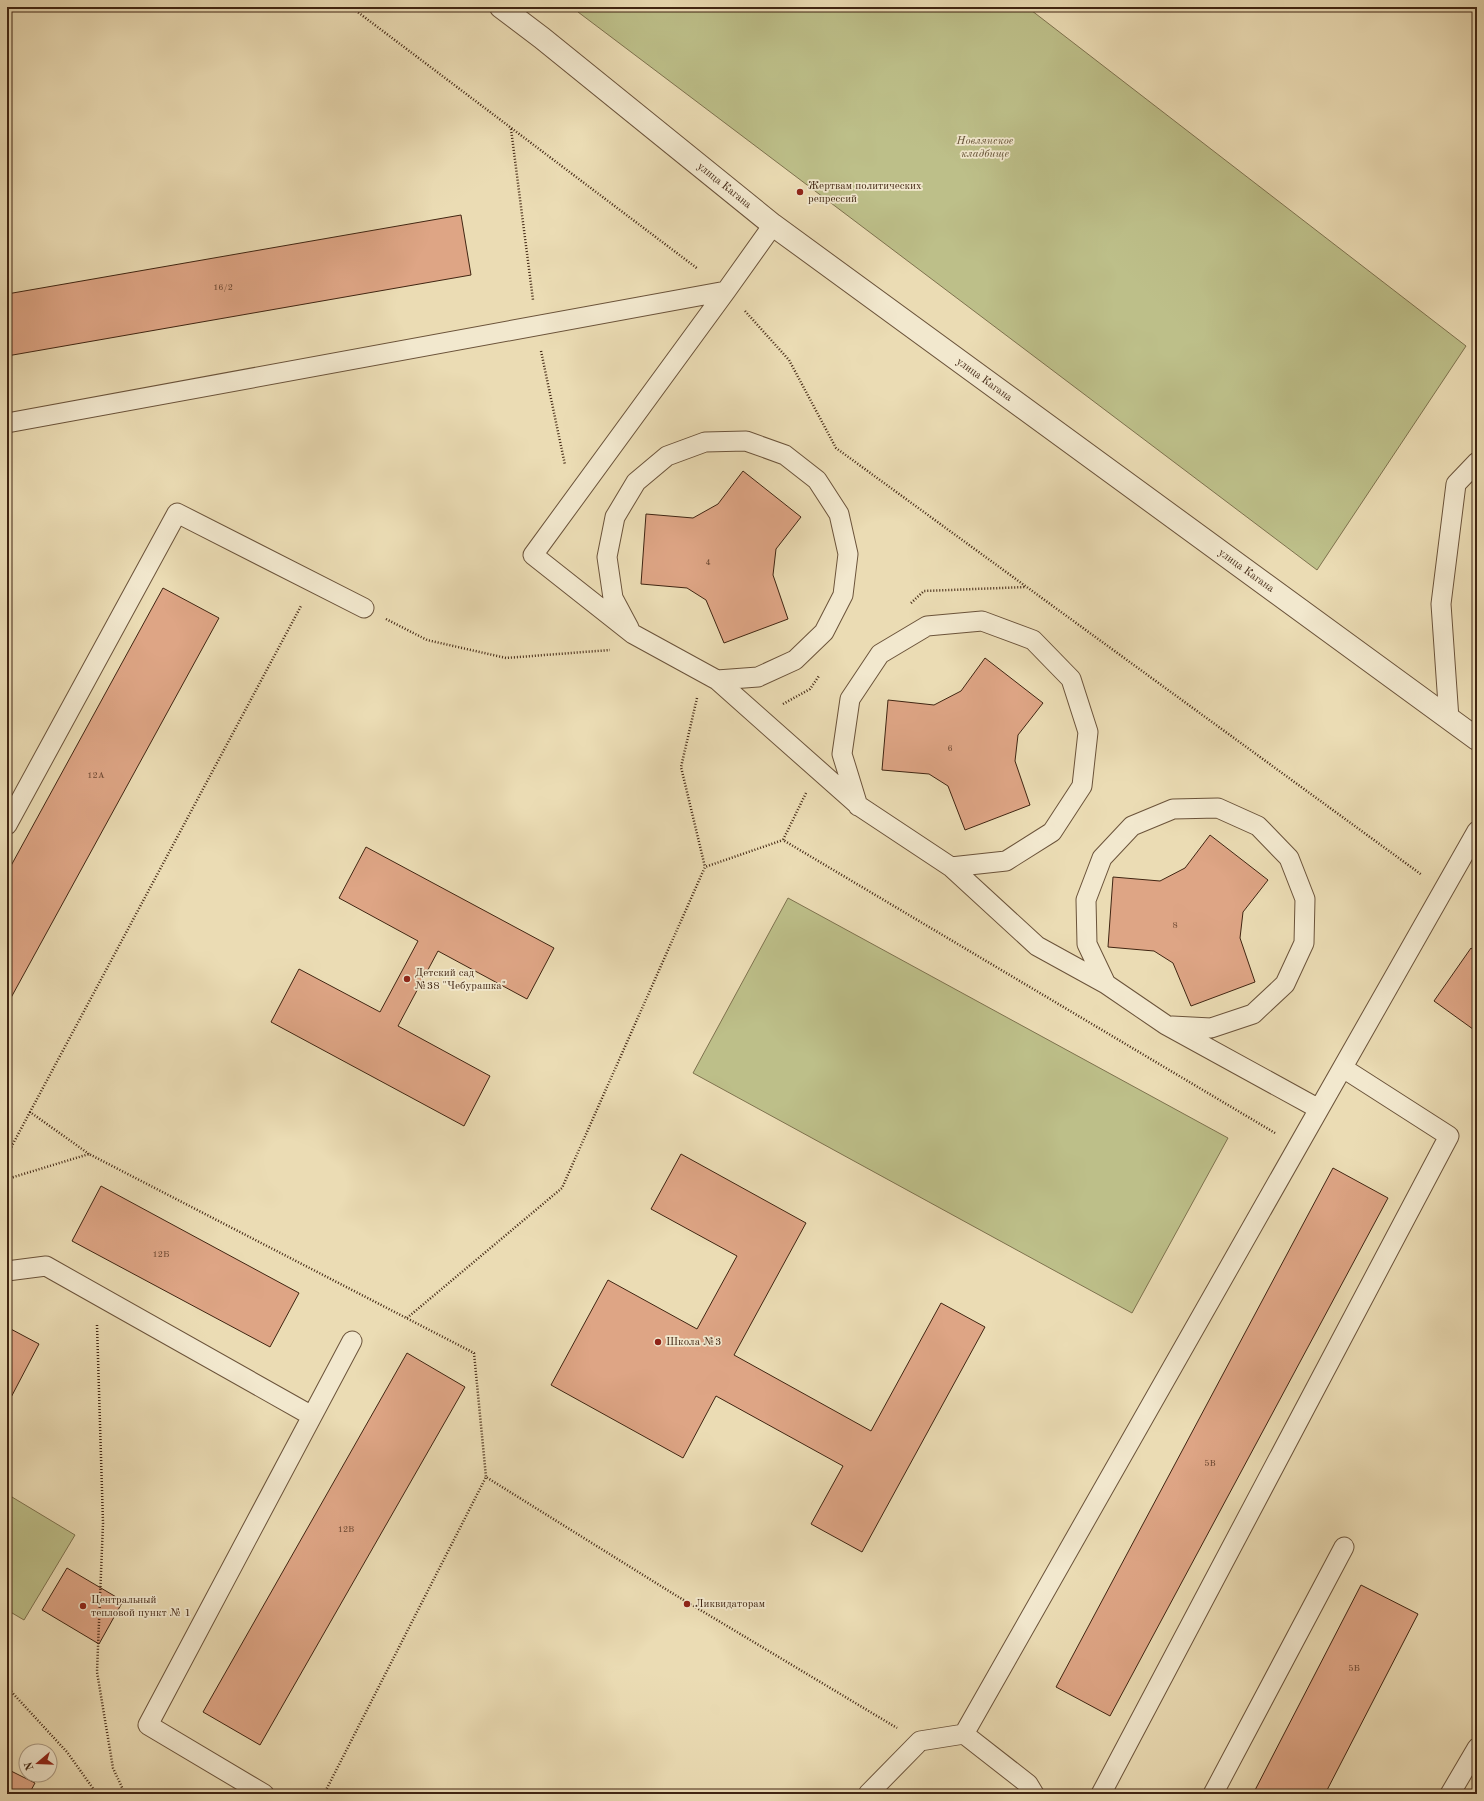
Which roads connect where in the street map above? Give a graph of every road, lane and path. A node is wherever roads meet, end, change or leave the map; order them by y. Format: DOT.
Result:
graph roads {
  1 [pos="350,7"];
  2 [pos="501,7"];
  3 [pos="772,225"];
  4 [pos="726,291"];
  5 [pos="7,423"];
  6 [pos="1477,462"];
  7 [pos="314,583"];
  8 [pos="364,608"];
  9 [pos="633,634"];
  10 [pos="656,647"];
  11 [pos="710,676"];
  12 [pos="1449,719"];
  13 [pos="1477,739"];
  14 [pos="818,769"];
  15 [pos="858,806"];
  16 [pos="7,825"];
  17 [pos="1477,831"];
  18 [pos="783,840"];
  19 [pos="705,867"];
  20 [pos="951,867"];
  21 [pos="1444,891"];
  22 [pos="1106,984"];
  23 [pos="1166,1025"];
  24 [pos="1343,1068"];
  25 [pos="1319,1109"];
  26 [pos="30,1112"];
  27 [pos="1298,1146"];
  28 [pos="88,1154"];
  29 [pos="7,1155"];
  30 [pos="7,1179"];
  31 [pos="7,1271"];
  32 [pos="96,1294"];
  33 [pos="407,1318"];
  34 [pos="352,1341"];
  35 [pos="312,1416"];
  36 [pos="486,1477"];
  37 [pos="1344,1547"];
  38 [pos="7,1687"];
  39 [pos="964,1734"];
  40 [pos="920,1742"];
  41 [pos="1477,1748"];
  42 [pos="1028,1791"];
  43 [pos="97,1794"];
  44 [pos="125,1794"];
  45 [pos="264,1794"];
  46 [pos="324,1794"];
  47 [pos="868,1794"];
  48 [pos="1101,1794"];
  49 [pos="1213,1794"];
  50 [pos="1450,1794"];
  1 -- 4 [label="path"];
  2 -- 3 [label="street, улица Кагана"];
  3 -- 4 [label="lane"];
  3 -- 12 [label="street, улица Кагана"];
  4 -- 5 [label="lane"];
  4 -- 9 [label="lane"];
  4 -- 21 [label="path"];
  6 -- 12 [label="lane"];
  7 -- 8 [label="lane"];
  7 -- 16 [label="lane"];
  7 -- 26 [label="path"];
  8 -- 10 [label="path"];
  9 -- 10 [label="lane"];
  9 -- 11 [label="lane"];
  10 -- 11 [label="lane"];
  11 -- 14 [label="lane"];
  11 -- 19 [label="path"];
  12 -- 13 [label="street, улица Кагана"];
  14 -- 15 [label="lane"];
  14 -- 18 [label="path"];
  15 -- 20 [label="lane"];
  15 -- 20 [label="lane"];
  17 -- 21 [label="lane"];
  18 -- 19 [label="path"];
  18 -- 27 [label="path"];
  19 -- 33 [label="path"];
  20 -- 22 [label="lane"];
  21 -- 24 [label="lane"];
  22 -- 23 [label="lane"];
  22 -- 23 [label="lane"];
  23 -- 25 [label="lane"];
  24 -- 25 [label="lane"];
  24 -- 48 [label="lane"];
  25 -- 27 [label="lane"];
  26 -- 28 [label="path"];
  26 -- 29 [label="path"];
  27 -- 39 [label="lane"];
  28 -- 30 [label="path"];
  28 -- 33 [label="path"];
  31 -- 32 [label="lane"];
  32 -- 35 [label="lane"];
  32 -- 44 [label="path"];
  33 -- 36 [label="path"];
  34 -- 35 [label="lane"];
  35 -- 45 [label="lane"];
  36 -- 40 [label="path"];
  36 -- 46 [label="path"];
  37 -- 49 [label="lane"];
  38 -- 43 [label="path"];
  39 -- 40 [label="lane"];
  39 -- 42 [label="lane"];
  40 -- 47 [label="lane"];
  41 -- 50 [label="lane"];
}
